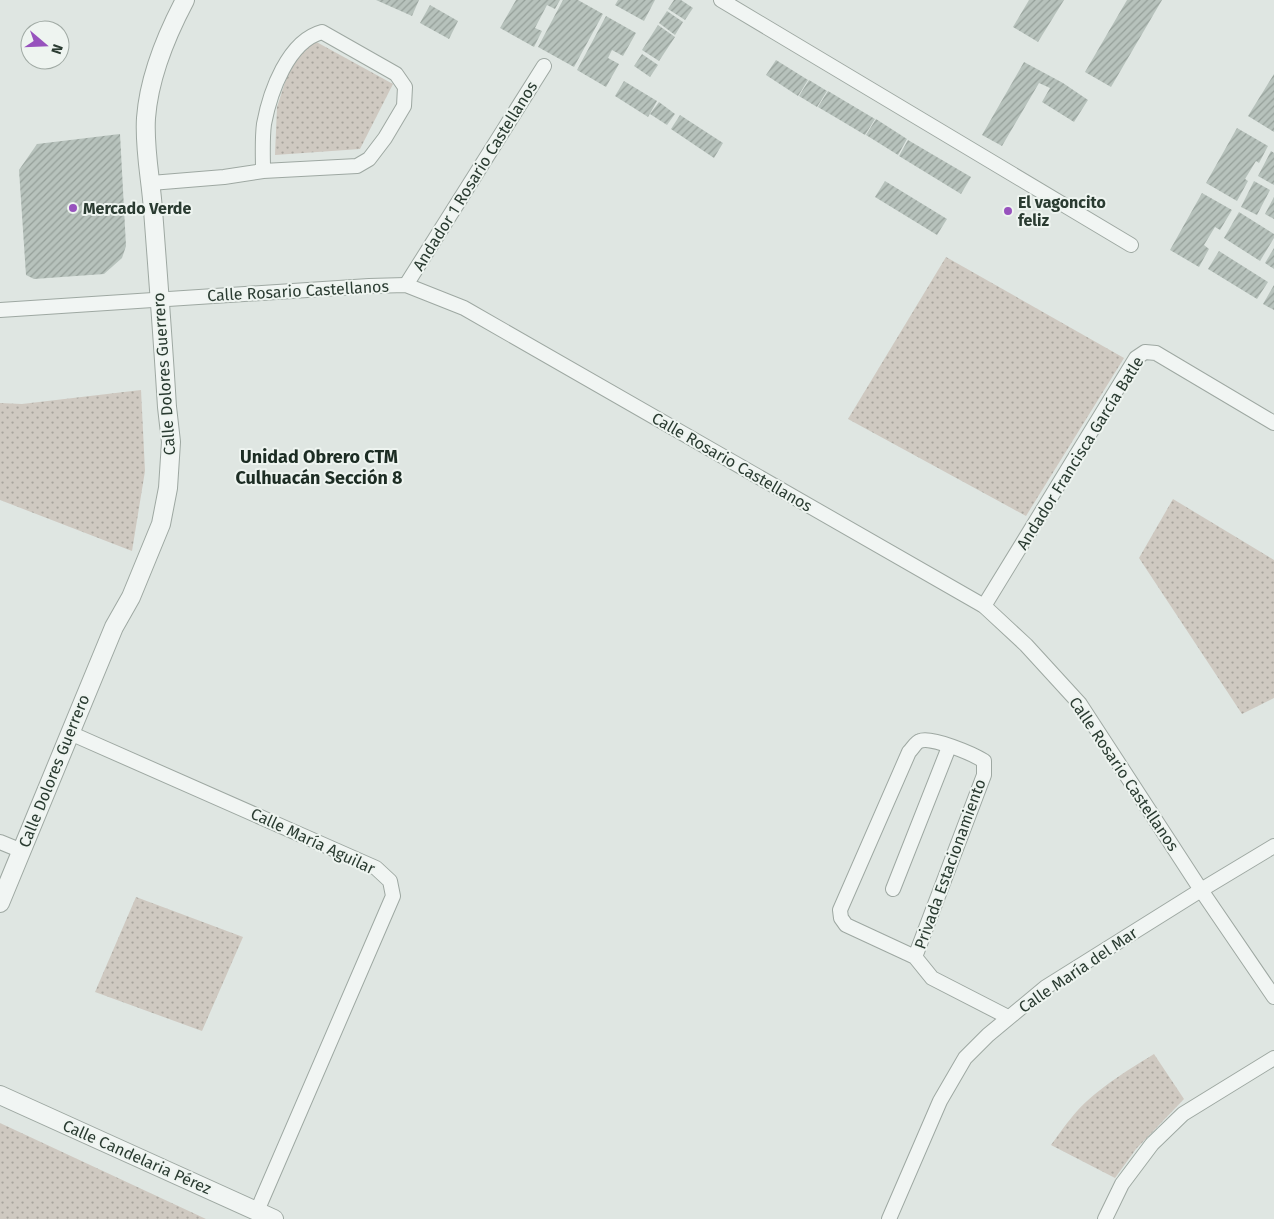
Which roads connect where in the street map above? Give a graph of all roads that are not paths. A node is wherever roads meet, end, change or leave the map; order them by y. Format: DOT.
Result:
graph roads {
  1 [pos="185,0"];
  2 [pos="721,0"];
  3 [pos="544,66"];
  4 [pos="263,171"];
  5 [pos="151,183"];
  6 [pos="1131,245"];
  7 [pos="406,286"];
  8 [pos="160,300"];
  9 [pos="0,310"];
  10 [pos="1274,423"];
  11 [pos="984,606"];
  12 [pos="70,733"];
  13 [pos="949,747"];
  14 [pos="0,842"];
  15 [pos="1274,846"];
  16 [pos="22,851"];
  17 [pos="893,889"];
  18 [pos="1201,890"];
  19 [pos="0,903"];
  20 [pos="915,957"];
  21 [pos="1274,997"];
  22 [pos="1008,1017"];
  23 [pos="1274,1058"];
  24 [pos="0,1095"];
  25 [pos="257,1211"];
  26 [pos="893,1218"];
  27 [pos="274,1219"];
  28 [pos="1105,1219"];
  1 -- 5 [label="street, Calle Dolores Guerrero"];
  2 -- 6 [label="street"];
  3 -- 7 [label="street, Andador 1 Rosario Castellanos"];
  4 -- 4 [label="street"];
  4 -- 5 [label="street"];
  5 -- 8 [label="street, Calle Dolores Guerrero"];
  7 -- 8 [label="street, Calle Rosario Castellanos"];
  7 -- 11 [label="street, Calle Rosario Castellanos"];
  8 -- 9 [label="street, Calle Rosario Castellanos"];
  8 -- 12 [label="street, Calle Dolores Guerrero"];
  10 -- 11 [label="street, Andador Francisca García Batle"];
  11 -- 18 [label="street, Calle Rosario Castellanos"];
  12 -- 16 [label="street, Calle Dolores Guerrero"];
  12 -- 25 [label="street, Calle María Aguilar"];
  13 -- 17 [label="street"];
  13 -- 20 [label="street, Privada Estacionamiento"];
  13 -- 20 [label="street, Privada Estacionamiento"];
  14 -- 16 [label="street"];
  15 -- 18 [label="street, Calle María del Mar"];
  16 -- 19 [label="street, Calle Dolores Guerrero"];
  18 -- 21 [label="street, Calle Rosario Castellanos"];
  18 -- 22 [label="street, Calle María del Mar"];
  20 -- 22 [label="street, Privada Estacionamiento"];
  22 -- 26 [label="street, Calle María del Mar"];
  23 -- 28 [label="street"];
  24 -- 25 [label="street, Calle Candelaria Pérez"];
  25 -- 27 [label="street, Calle Candelaria Pérez"];
}
